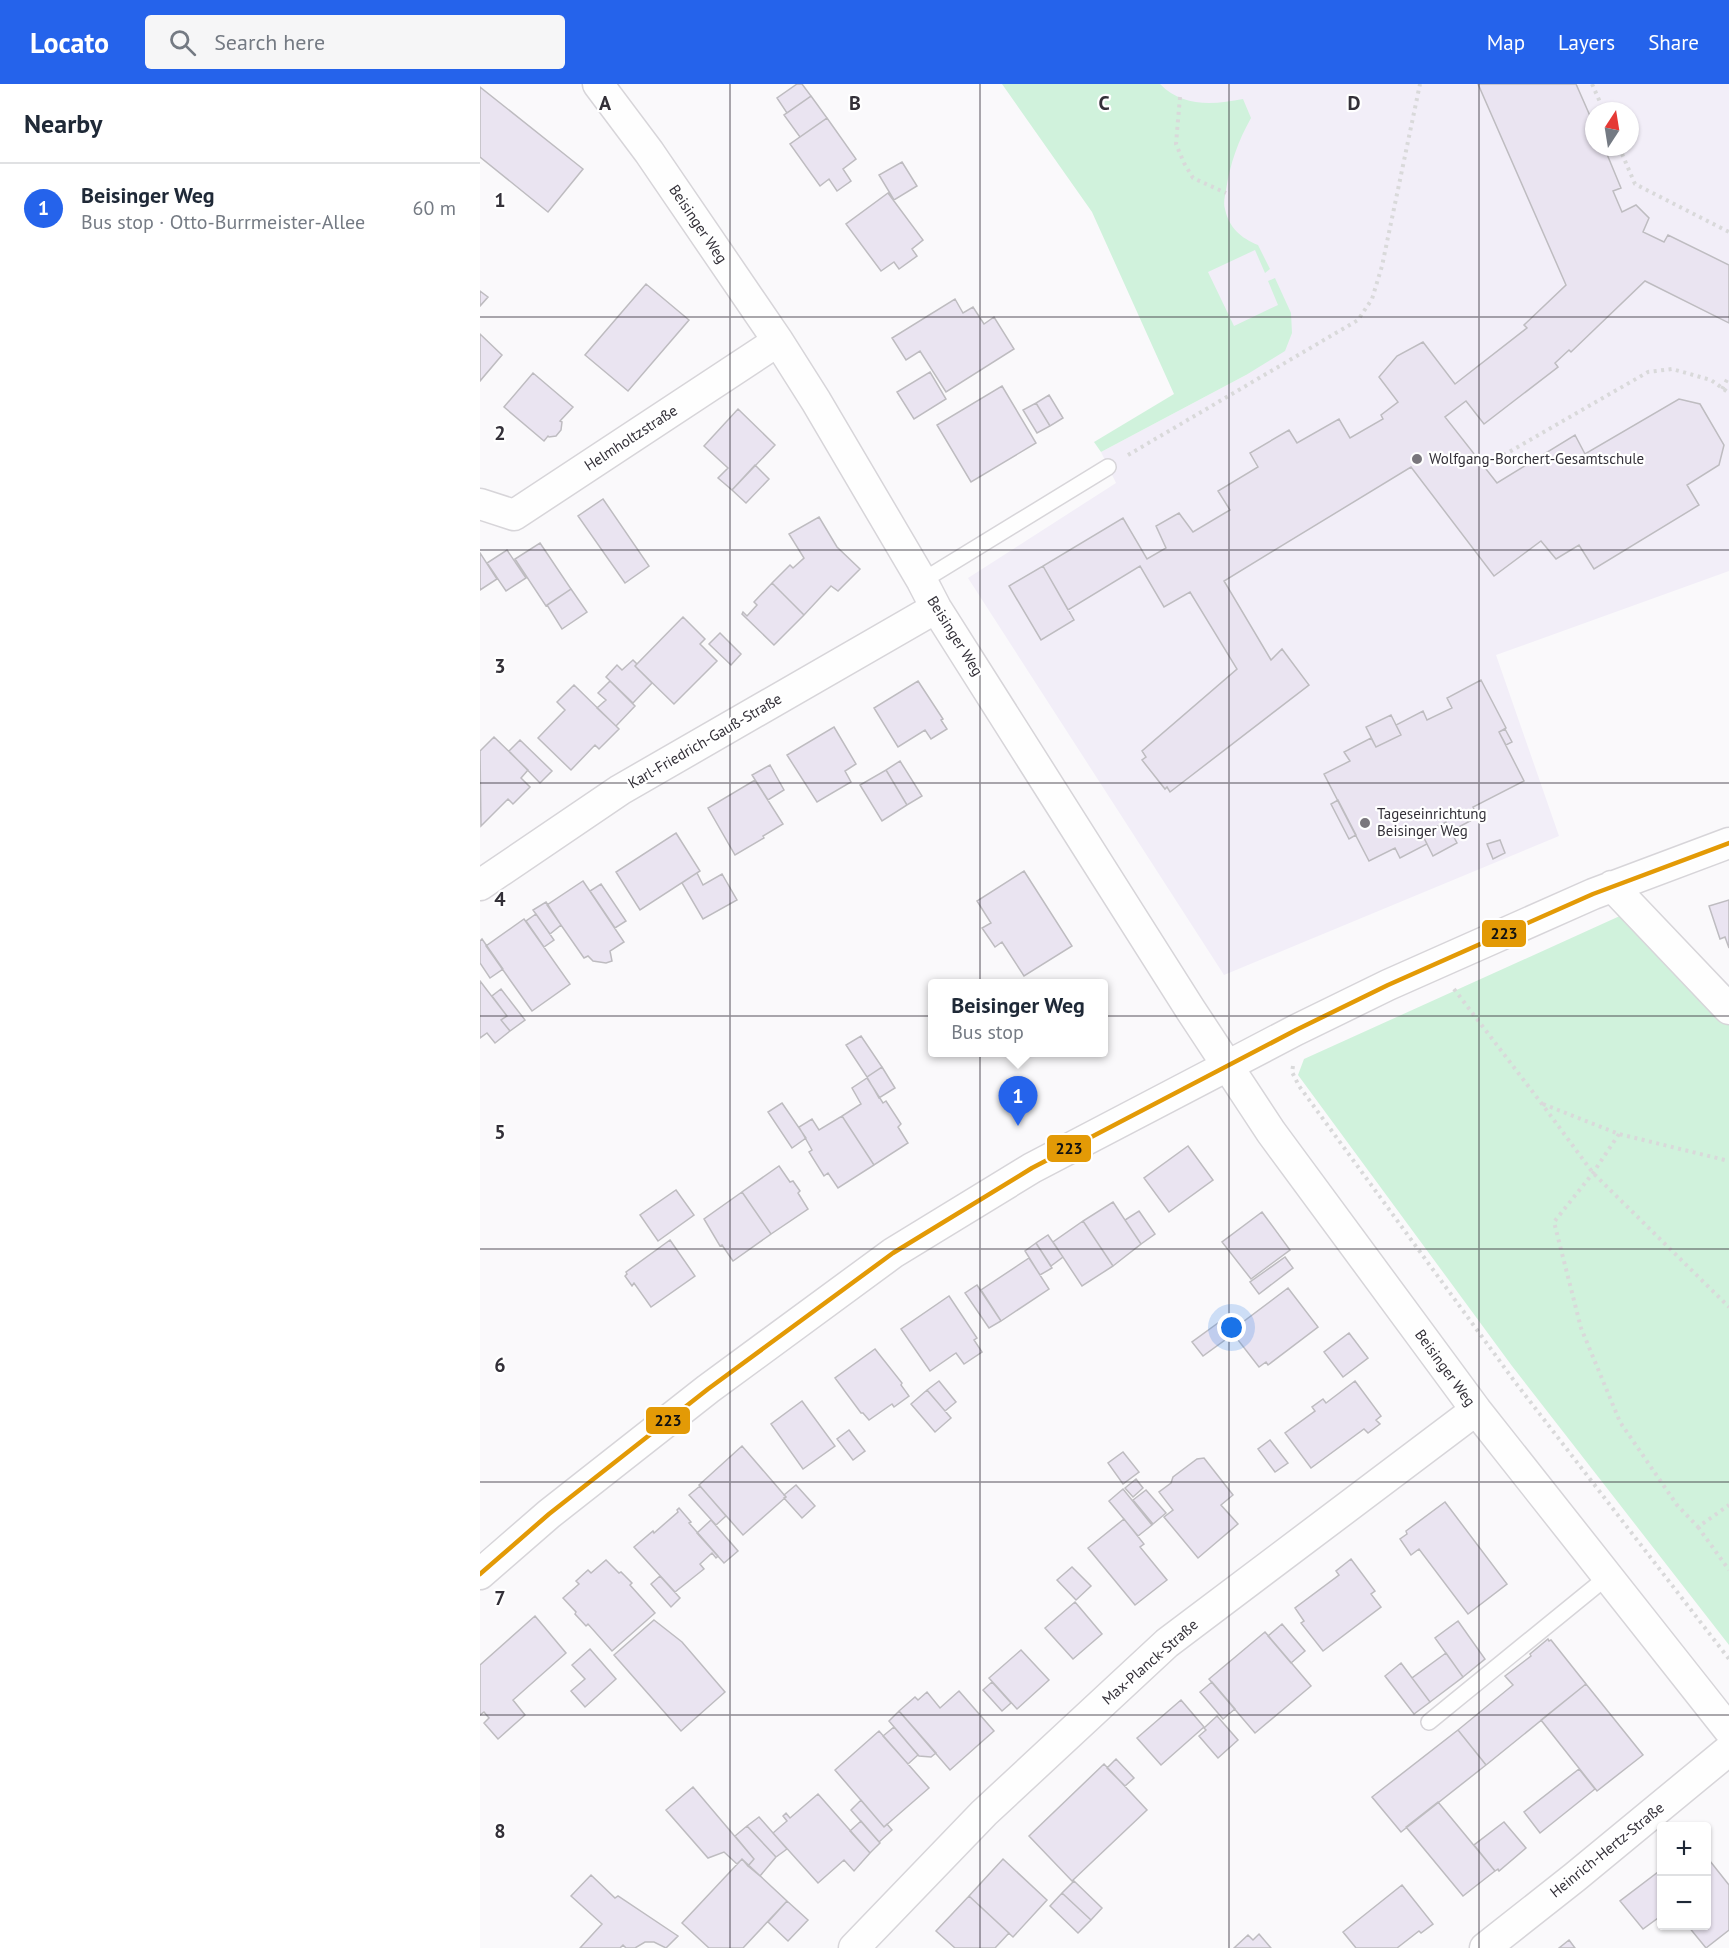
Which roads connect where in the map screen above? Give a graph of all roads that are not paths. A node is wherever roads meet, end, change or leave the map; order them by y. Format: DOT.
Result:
graph roads {
  1 [pos="598,84"];
  2 [pos="778,341"];
  3 [pos="1108,467"];
  4 [pos="480,504"];
  5 [pos="922,581"];
  6 [pos="936,608"];
  7 [pos="1729,843"];
  8 [pos="480,885"];
  9 [pos="1612,886"];
  10 [pos="1729,1009"];
  11 [pos="1228,1065"];
  12 [pos="1476,1410"];
  13 [pos="480,1574"];
  14 [pos="1606,1577"];
  15 [pos="1429,1722"];
  16 [pos="1729,1730"];
  17 [pos="1729,1750"];
  18 [pos="854,1948"];
  19 [pos="1485,1948"];
  1 -- 2 [label="street, Beisinger Weg"];
  2 -- 4 [label="street, Helmholtzstraße"];
  2 -- 5 [label="street, Beisinger Weg"];
  3 -- 5 [label="lane"];
  5 -- 6 [label="street, Beisinger Weg"];
  6 -- 8 [label="street, Karl-Friedrich-Gauß-Straße"];
  6 -- 11 [label="street, Beisinger Weg"];
  7 -- 9 [label="street"];
  9 -- 10 [label="street"];
  9 -- 11 [label="street"];
  11 -- 12 [label="street, Beisinger Weg"];
  11 -- 13 [label="street"];
  12 -- 14 [label="street, Beisinger Weg"];
  12 -- 18 [label="street, Max-Planck-Straße"];
  14 -- 15 [label="lane"];
  14 -- 16 [label="street, Beisinger Weg"];
  17 -- 19 [label="street, Heinrich-Hertz-Straße"];
}
